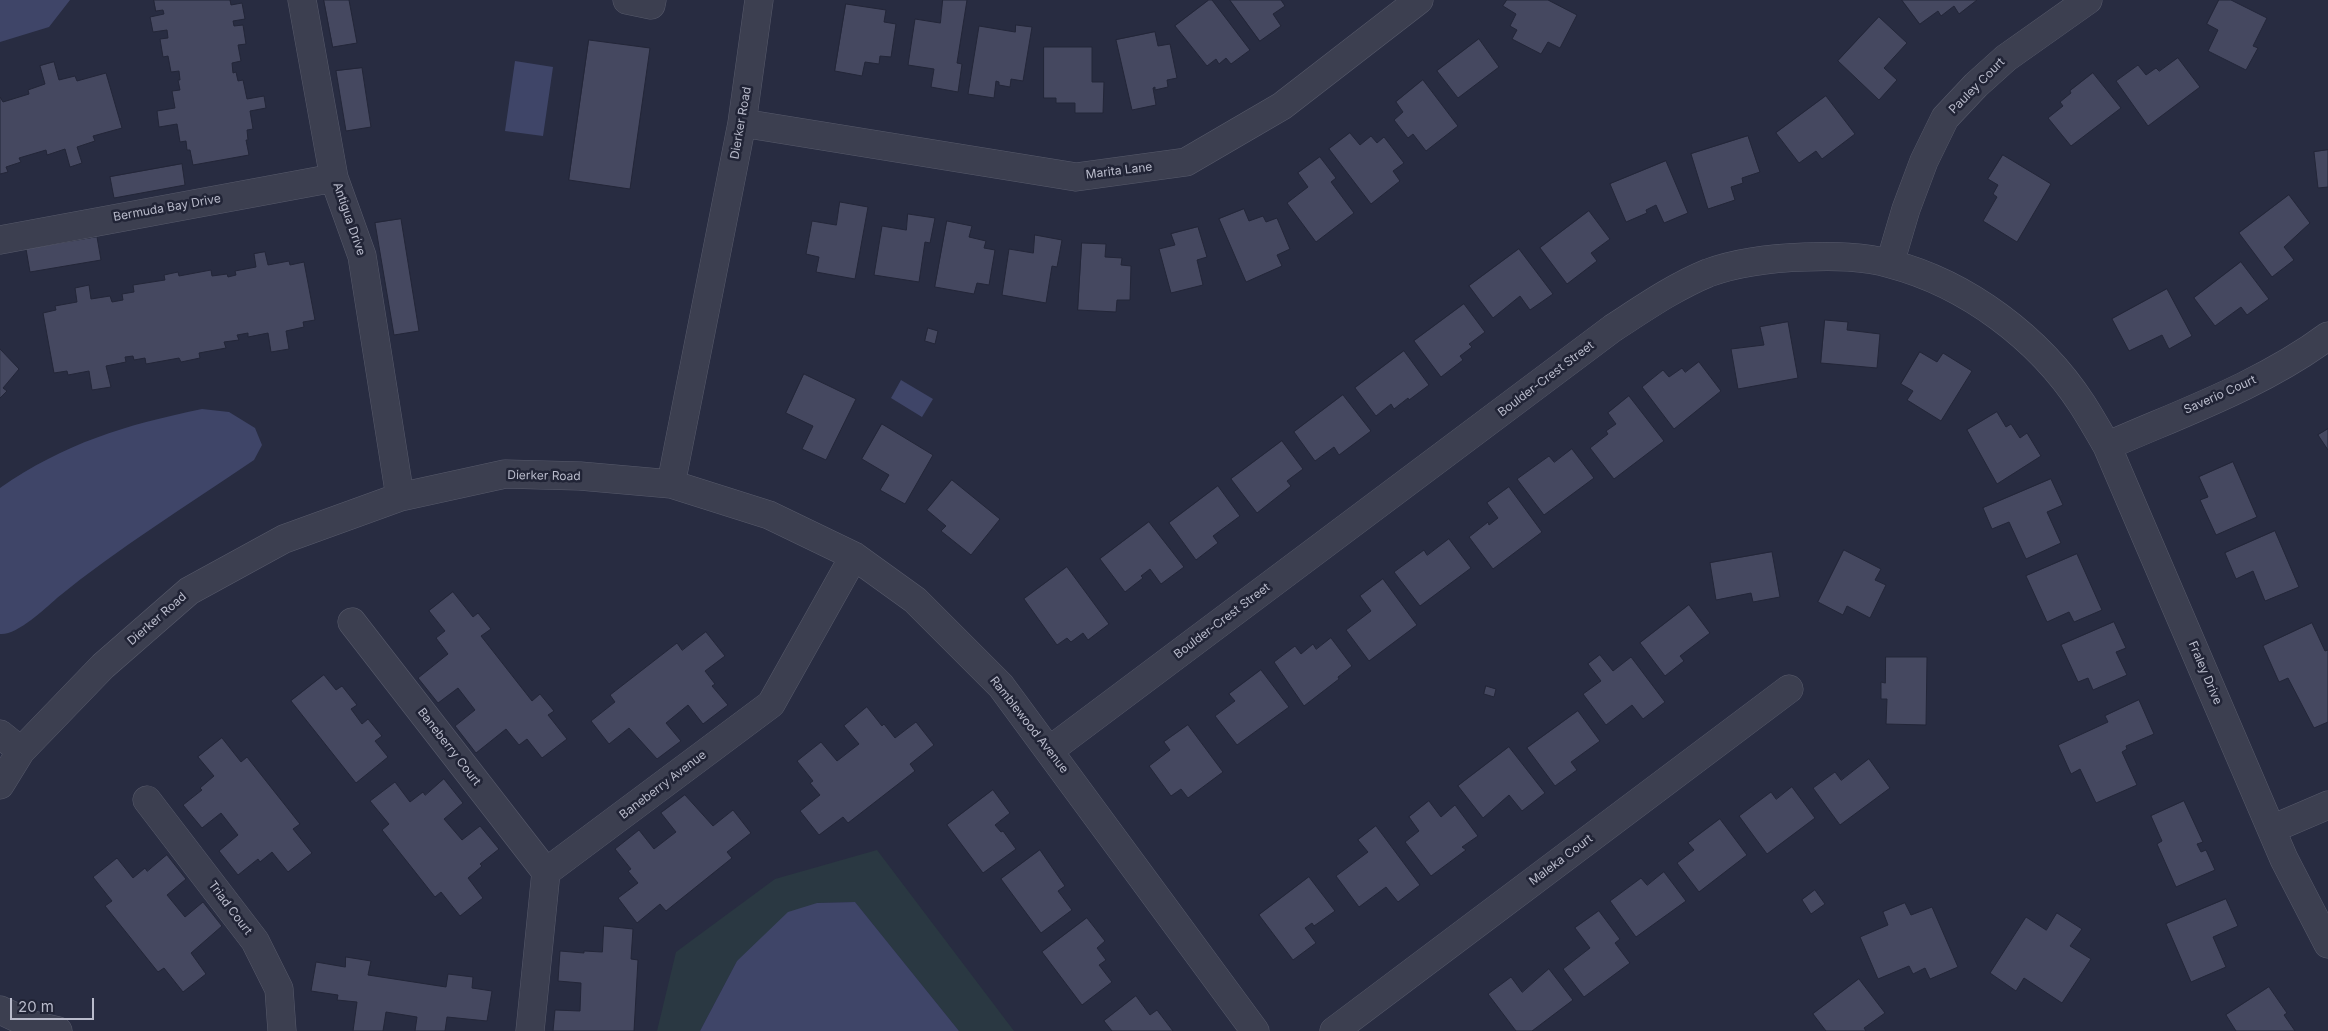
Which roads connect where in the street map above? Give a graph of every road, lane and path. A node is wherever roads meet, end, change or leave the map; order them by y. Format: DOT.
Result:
graph roads {
  1 [pos="302,0"];
  2 [pos="627,0"];
  3 [pos="652,0"];
  4 [pos="759,0"];
  5 [pos="1419,0"];
  6 [pos="2088,0"];
  7 [pos="742,123"];
  8 [pos="334,178"];
  9 [pos="0,240"];
  10 [pos="1890,263"];
  11 [pos="2328,336"];
  12 [pos="2082,403"];
  13 [pos="2108,446"];
  14 [pos="671,484"];
  15 [pos="400,497"];
  16 [pos="854,556"];
  17 [pos="352,622"];
  18 [pos="1789,689"];
  19 [pos="0,734"];
  20 [pos="1050,750"];
  21 [pos="21,751"];
  22 [pos="0,785"];
  23 [pos="147,800"];
  24 [pos="2328,805"];
  25 [pos="2272,830"];
  26 [pos="546,872"];
  27 [pos="2328,944"];
  28 [pos="0,1010"];
  29 [pos="40,1029"];
  30 [pos="282,1031"];
  31 [pos="530,1031"];
  32 [pos="1255,1031"];
  33 [pos="1334,1031"];
  1 -- 8 [label="street, Antigua Drive"];
  2 -- 3 [label="street"];
  4 -- 7 [label="street, Dierker Road"];
  5 -- 7 [label="street, Marita Lane"];
  6 -- 10 [label="street, Pauley Court"];
  7 -- 14 [label="street, Dierker Road"];
  8 -- 9 [label="street, Bermuda Bay Drive"];
  8 -- 15 [label="street, Antigua Drive"];
  10 -- 12 [label="street, Boulder-Crest Street"];
  10 -- 20 [label="street, Boulder-Crest Street"];
  11 -- 13 [label="street, Saverio Court"];
  12 -- 13 [label="street, Fraley Drive"];
  13 -- 25 [label="street, Fraley Drive"];
  14 -- 15 [label="street, Dierker Road"];
  14 -- 16 [label="street, Ramblewood Avenue"];
  15 -- 21 [label="street, Dierker Road"];
  16 -- 20 [label="street, Ramblewood Avenue"];
  16 -- 26 [label="street, Baneberry Avenue"];
  17 -- 26 [label="street, Baneberry Court"];
  18 -- 33 [label="street, Maleka Court"];
  19 -- 21 [label="street"];
  20 -- 32 [label="street, Ramblewood Avenue"];
  21 -- 22 [label="street, Dierker Road"];
  23 -- 30 [label="street, Triad Court"];
  24 -- 25 [label="street"];
  25 -- 27 [label="street, Fraley Drive"];
  26 -- 31 [label="street"];
  28 -- 29 [label="street"];
}
